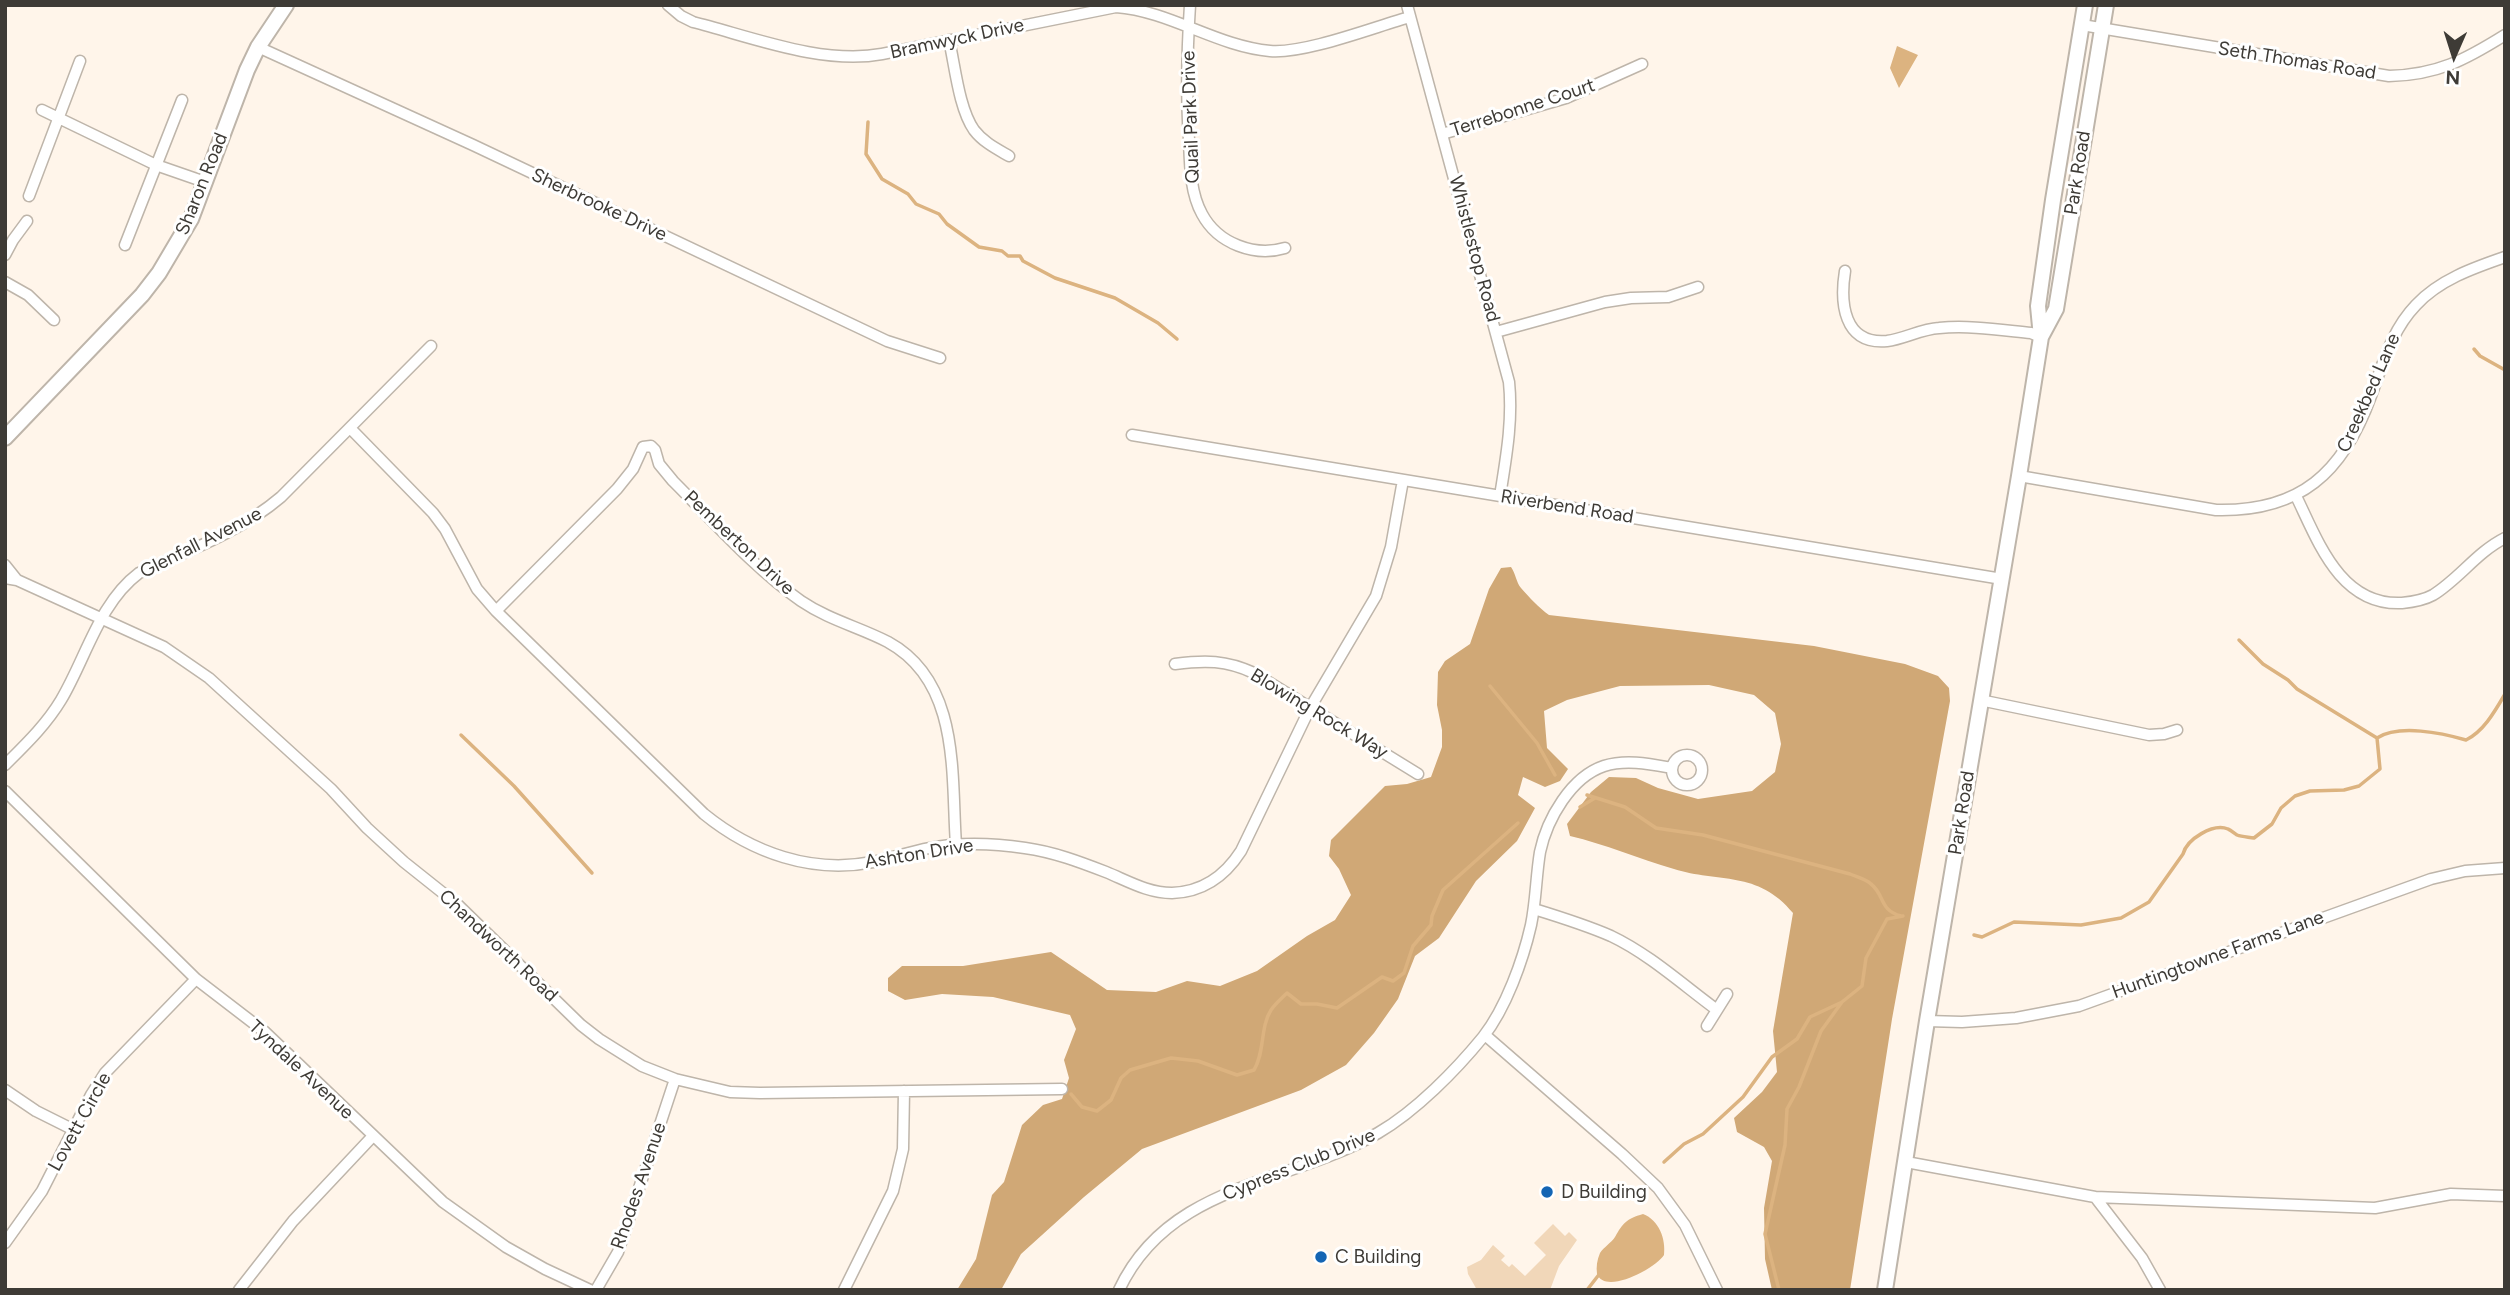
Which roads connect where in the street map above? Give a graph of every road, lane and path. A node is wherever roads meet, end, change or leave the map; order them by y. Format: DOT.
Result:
graph roads {
  1 [pos="286,5"];
  2 [pos="668,5"];
  3 [pos="1190,5"];
  4 [pos="1407,5"];
  5 [pos="2085,5"];
  6 [pos="2106,5"];
  7 [pos="1410,17"];
  8 [pos="2082,25"];
  9 [pos="1189,27"];
  10 [pos="2101,29"];
  11 [pos="2505,35"];
  12 [pos="949,40"];
  13 [pos="258,47"];
  14 [pos="80,61"];
  15 [pos="1642,64"];
  16 [pos="182,100"];
  17 [pos="42,110"];
  18 [pos="58,118"];
  19 [pos="1442,134"];
  20 [pos="1009,156"];
  21 [pos="156,165"];
  22 [pos="205,182"];
  23 [pos="29,195"];
  24 [pos="27,221"];
  25 [pos="125,245"];
  26 [pos="1285,248"];
  27 [pos="5,256"];
  28 [pos="2505,257"];
  29 [pos="1845,271"];
  30 [pos="5,282"];
  31 [pos="1699,287"];
  32 [pos="54,320"];
  33 [pos="1496,332"];
  34 [pos="2041,337"];
  35 [pos="431,346"];
  36 [pos="940,358"];
  37 [pos="350,428"];
  38 [pos="8,431"];
  39 [pos="1132,435"];
  40 [pos="2019,476"];
  41 [pos="1403,480"];
  42 [pos="1500,496"];
  43 [pos="2296,496"];
  44 [pos="2505,538"];
  45 [pos="5,565"];
  46 [pos="5,578"];
  47 [pos="2002,579"];
  48 [pos="17,580"];
  49 [pos="496,611"];
  50 [pos="103,617"];
  51 [pos="1175,664"];
  52 [pos="1980,701"];
  53 [pos="1310,708"];
  54 [pos="2177,730"];
  55 [pos="5,765"];
  56 [pos="1672,768"];
  57 [pos="1418,774"];
  58 [pos="5,791"];
  59 [pos="956,845"];
  60 [pos="2505,868"];
  61 [pos="1534,909"];
  62 [pos="196,979"];
  63 [pos="1727,994"];
  64 [pos="1717,1010"];
  65 [pos="1927,1021"];
  66 [pos="1707,1026"];
  67 [pos="1485,1035"];
  68 [pos="675,1079"];
  69 [pos="5,1090"];
  70 [pos="1062,1090"];
  71 [pos="904,1091"];
  72 [pos="74,1130"];
  73 [pos="372,1137"];
  74 [pos="1906,1162"];
  75 [pos="2505,1196"];
  76 [pos="2095,1197"];
  77 [pos="5,1243"];
  78 [pos="239,1290"];
  79 [pos="590,1290"];
  80 [pos="596,1290"];
  81 [pos="844,1290"];
  82 [pos="1119,1290"];
  83 [pos="1717,1290"];
  84 [pos="1885,1290"];
  85 [pos="2160,1290"];
  1 -- 13 [label="main road, Sharon Road"];
  2 -- 12 [label="street, Bramwyck Drive"];
  3 -- 9 [label="street, Quail Park Drive"];
  4 -- 7 [label="street, Whistlestop Road"];
  5 -- 8 [label="main road, Park Road"];
  6 -- 10 [label="main road, Park Road"];
  7 -- 9 [label="street, Bramwyck Drive"];
  7 -- 19 [label="street, Whistlestop Road"];
  8 -- 10 [label="street, Seth Thomas Road"];
  8 -- 34 [label="main road, Park Road"];
  9 -- 12 [label="street, Bramwyck Drive"];
  9 -- 26 [label="street, Quail Park Drive"];
  10 -- 11 [label="street, Seth Thomas Road"];
  10 -- 34 [label="main road, Park Road"];
  12 -- 20 [label="street"];
  13 -- 22 [label="main road, Sharon Road"];
  13 -- 36 [label="street, Sherbrooke Drive"];
  14 -- 18 [label="street"];
  15 -- 19 [label="street, Terrebonne Court"];
  16 -- 21 [label="street"];
  17 -- 18 [label="street"];
  18 -- 21 [label="street"];
  18 -- 23 [label="street"];
  19 -- 33 [label="street, Whistlestop Road"];
  21 -- 22 [label="street"];
  21 -- 25 [label="street"];
  22 -- 38 [label="main road, Sharon Road"];
  24 -- 27 [label="street"];
  28 -- 43 [label="street, Creekbed Lane"];
  29 -- 34 [label="street"];
  30 -- 32 [label="street"];
  31 -- 33 [label="street"];
  33 -- 42 [label="street, Whistlestop Road"];
  34 -- 40 [label="main road, Park Road"];
  35 -- 37 [label="street, Glenfall Avenue"];
  37 -- 49 [label="street, Ashton Drive"];
  37 -- 50 [label="street, Glenfall Avenue"];
  39 -- 41 [label="street, Riverbend Road"];
  40 -- 43 [label="street, Creekbed Lane"];
  40 -- 47 [label="main road, Park Road"];
  41 -- 42 [label="street, Riverbend Road"];
  41 -- 53 [label="street, Ashton Drive"];
  42 -- 47 [label="street, Riverbend Road"];
  43 -- 44 [label="street"];
  45 -- 48 [label="street, Chandworth Road"];
  46 -- 48 [label="street, Chandworth Road"];
  47 -- 52 [label="main road, Park Road"];
  48 -- 50 [label="street, Chandworth Road"];
  49 -- 59 [label="street, Ashton Drive"];
  49 -- 59 [label="street, Pemberton Drive"];
  50 -- 55 [label="street, Glenfall Avenue"];
  50 -- 68 [label="street, Chandworth Road"];
  51 -- 53 [label="street, Blowing Rock Way"];
  52 -- 54 [label="street"];
  52 -- 65 [label="main road, Park Road"];
  53 -- 57 [label="street, Blowing Rock Way"];
  53 -- 59 [label="street, Ashton Drive"];
  56 -- 61 [label="street, Cypress Club Drive"];
  58 -- 62 [label="street, Tyndale Avenue"];
  60 -- 65 [label="street, Huntingtowne Farms Lane"];
  61 -- 64 [label="street"];
  61 -- 67 [label="street, Cypress Club Drive"];
  62 -- 72 [label="street, Lovett Circle"];
  62 -- 73 [label="street, Tyndale Avenue"];
  63 -- 64 [label="street"];
  64 -- 66 [label="street"];
  65 -- 74 [label="main road, Park Road"];
  67 -- 82 [label="street, Cypress Club Drive"];
  67 -- 83 [label="street"];
  68 -- 71 [label="street, Chandworth Road"];
  68 -- 80 [label="street, Rhodes Avenue"];
  69 -- 72 [label="street"];
  70 -- 71 [label="street, Chandworth Road"];
  71 -- 81 [label="street"];
  72 -- 77 [label="street, Lovett Circle"];
  73 -- 78 [label="street"];
  73 -- 79 [label="street, Tyndale Avenue"];
  74 -- 76 [label="street"];
  74 -- 84 [label="main road, Park Road"];
  75 -- 76 [label="street"];
  76 -- 85 [label="street"];
}
